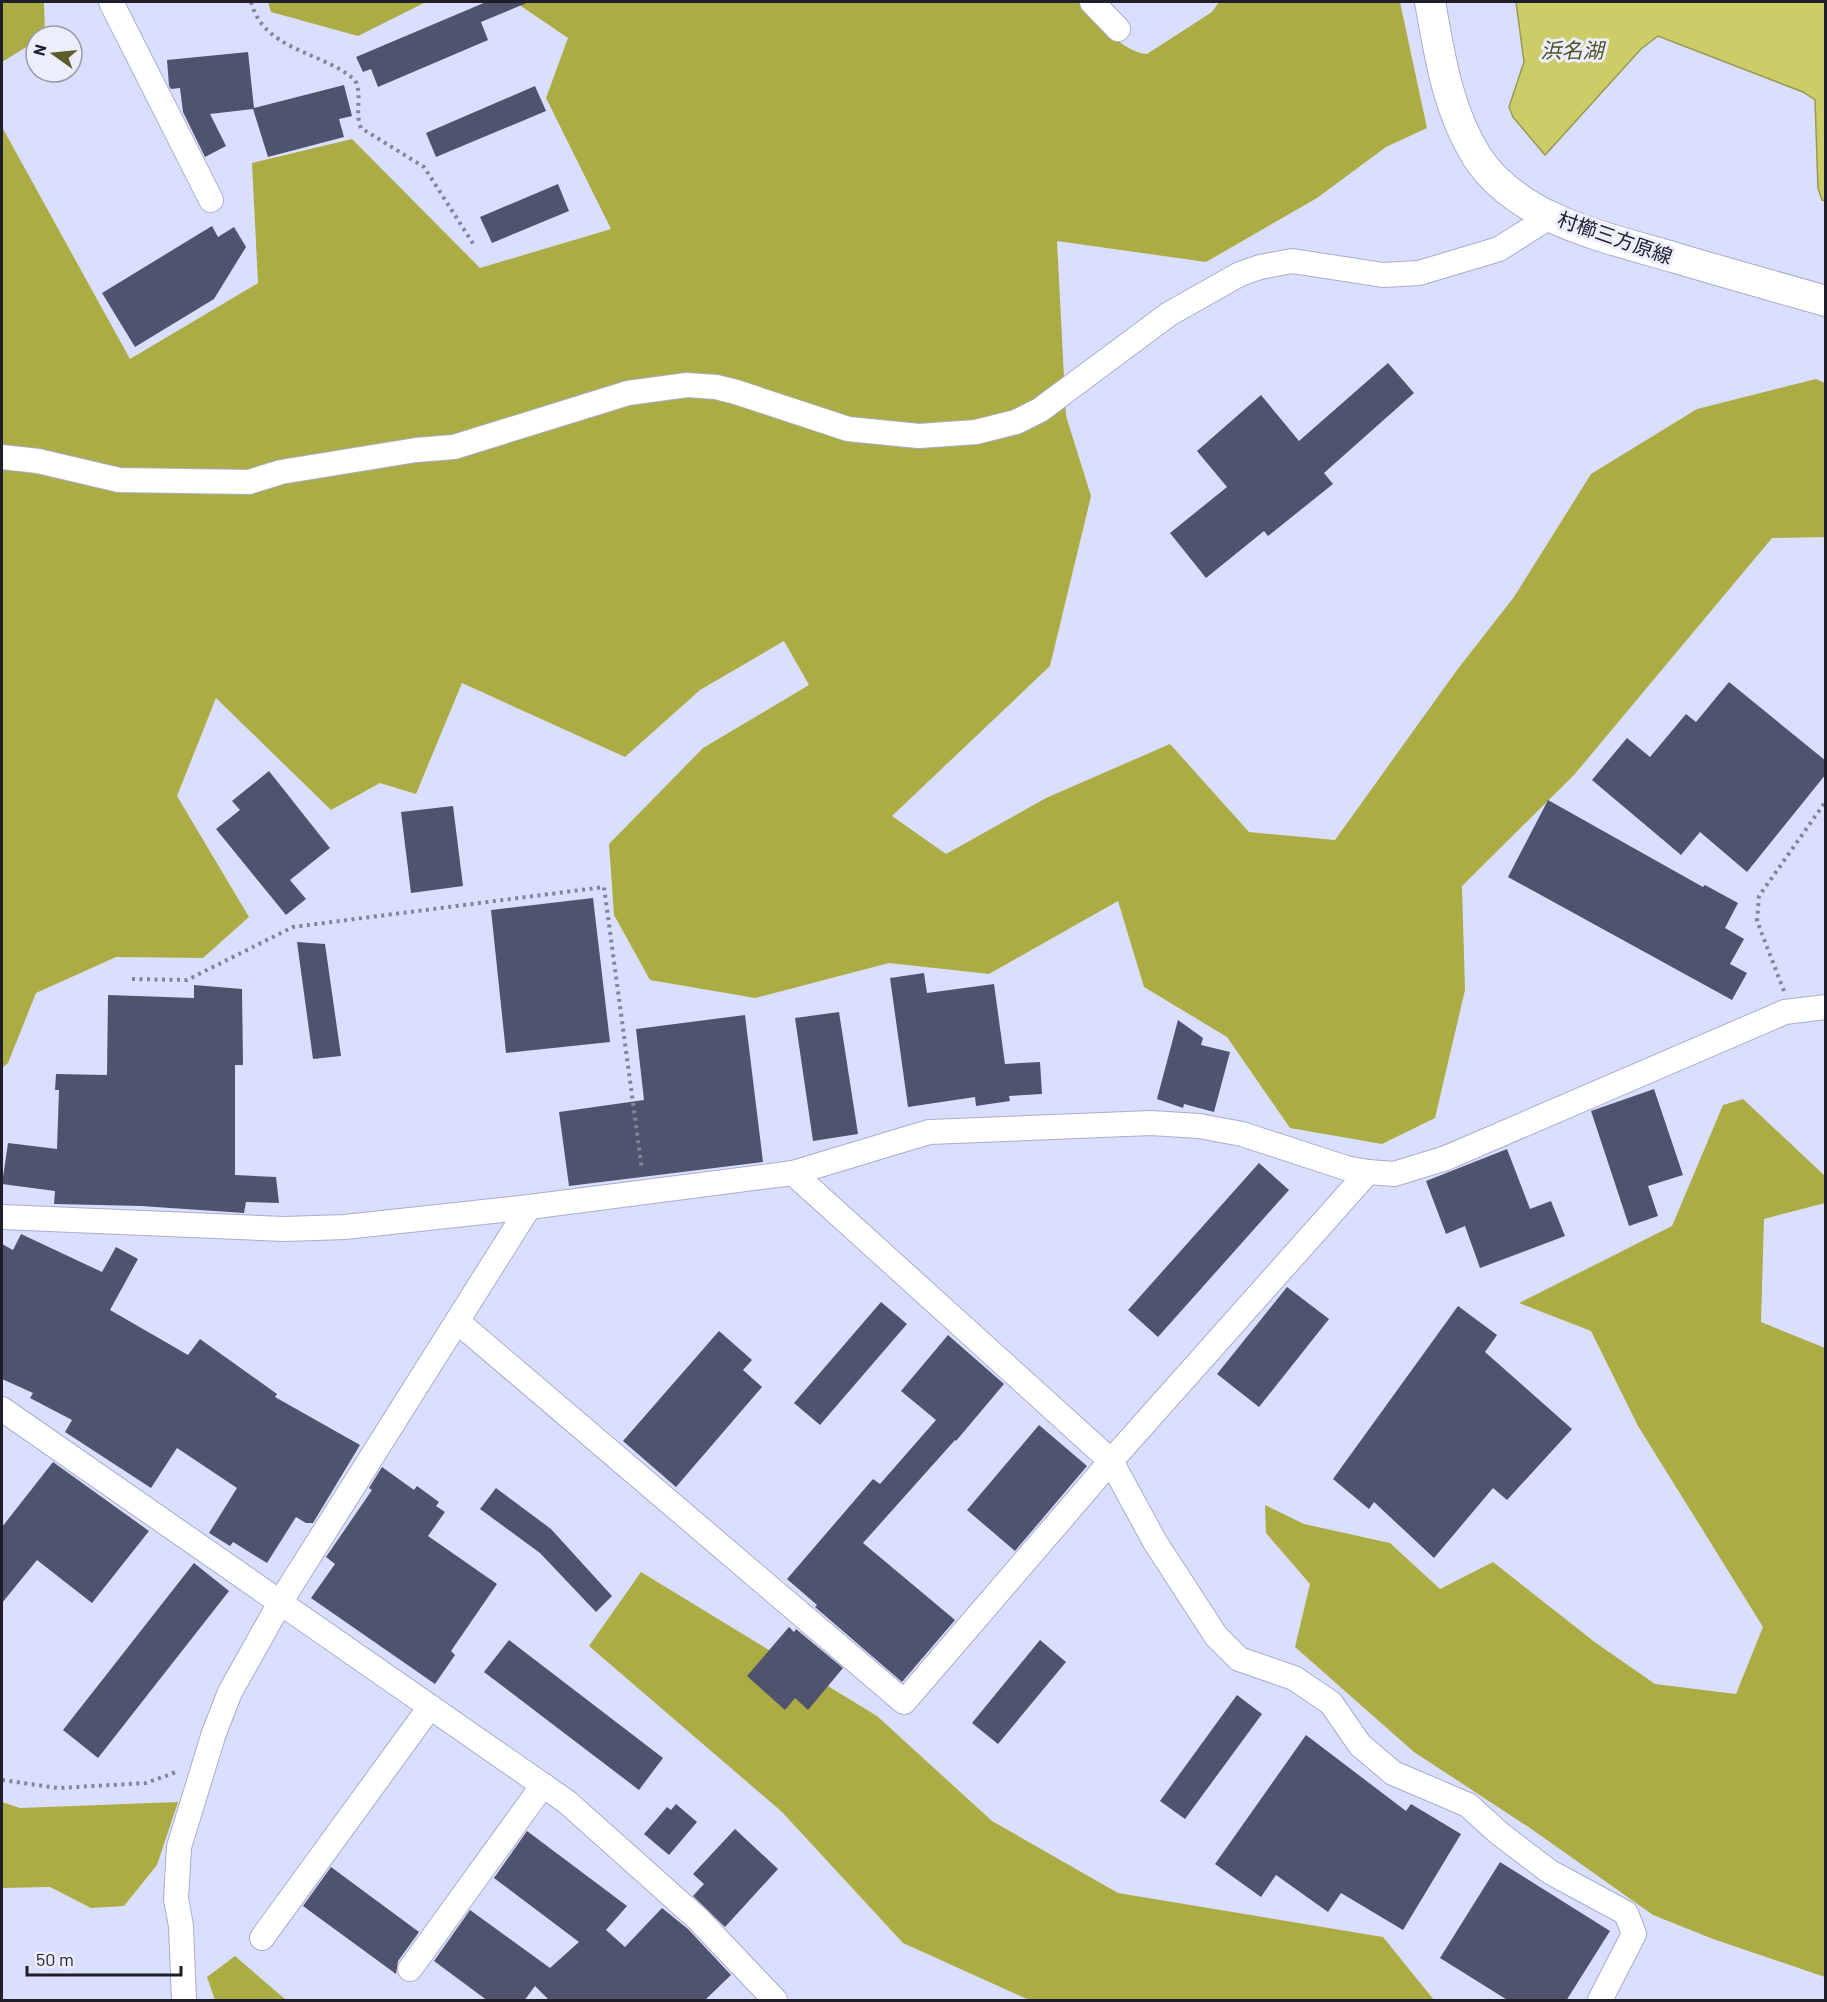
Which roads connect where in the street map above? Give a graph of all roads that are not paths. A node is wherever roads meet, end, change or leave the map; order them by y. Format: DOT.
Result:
graph roads {
  1 [pos="111,2"];
  2 [pos="1092,2"];
  3 [pos="1430,2"];
  4 [pos="1118,29"];
  5 [pos="210,200"];
  6 [pos="1551,216"];
  7 [pos="1826,301"];
  8 [pos="2,457"];
  9 [pos="1826,1007"];
  10 [pos="1368,1172"];
  11 [pos="793,1173"];
  12 [pos="529,1207"];
  13 [pos="2,1217"];
  14 [pos="458,1322"];
  15 [pos="2,1409"];
  16 [pos="1111,1461"];
  17 [pos="281,1601"];
  18 [pos="430,1707"];
  19 [pos="543,1785"];
  20 [pos="262,1938"];
  21 [pos="410,1969"];
  22 [pos="184,2001"];
  23 [pos="775,2001"];
  24 [pos="1600,2001"];
  1 -- 5 [label="street"];
  2 -- 4 [label="street"];
  3 -- 6 [label="main road, 村櫛三方原線"];
  6 -- 7 [label="main road, 村櫛三方原線"];
  6 -- 8 [label="street"];
  9 -- 10 [label="street"];
  10 -- 11 [label="street"];
  10 -- 16 [label="street"];
  11 -- 12 [label="street"];
  11 -- 16 [label="street"];
  12 -- 13 [label="street"];
  12 -- 14 [label="street"];
  14 -- 16 [label="street"];
  14 -- 17 [label="street"];
  15 -- 17 [label="street"];
  16 -- 24 [label="street"];
  17 -- 18 [label="street"];
  17 -- 22 [label="street"];
  18 -- 19 [label="street"];
  18 -- 20 [label="street"];
  19 -- 21 [label="street"];
  19 -- 23 [label="street"];
}
